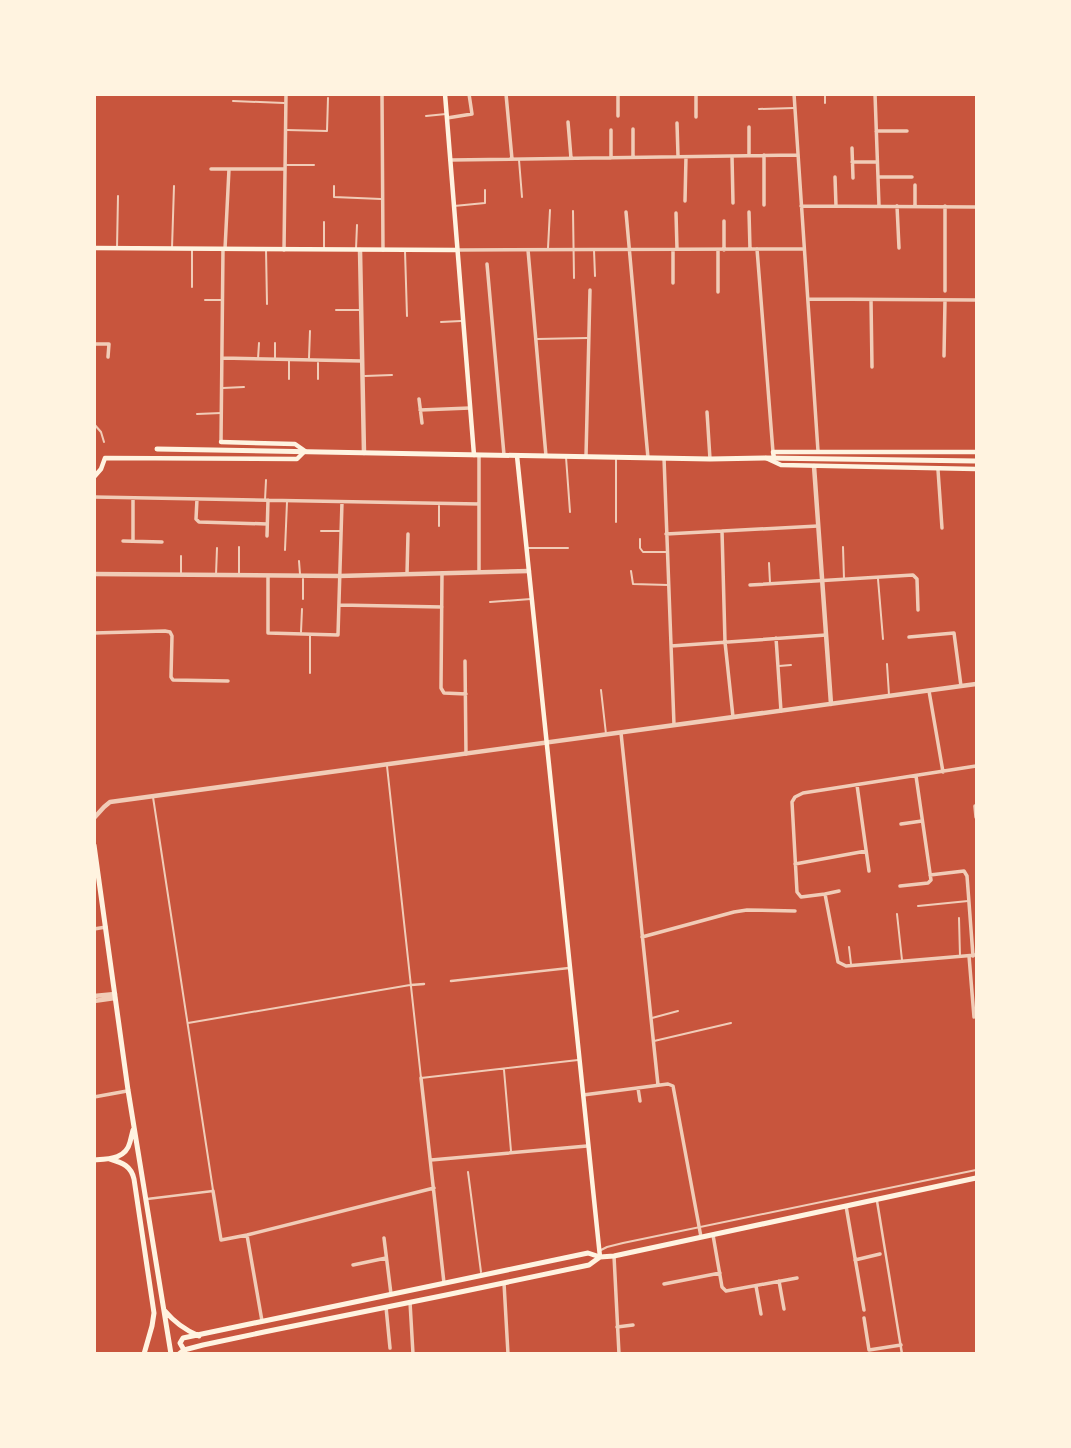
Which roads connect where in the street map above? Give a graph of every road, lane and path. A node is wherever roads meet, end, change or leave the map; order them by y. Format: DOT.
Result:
graph roads {
  1 [pos="286,94"];
  2 [pos="383,94"];
  3 [pos="445,94"];
  4 [pos="469,94"];
  5 [pos="506,94"];
  6 [pos="618,94"];
  7 [pos="696,94"];
  8 [pos="794,94"];
  9 [pos="825,94"];
  10 [pos="875,94"];
  11 [pos="328,99"];
  12 [pos="233,102"];
  13 [pos="286,103"];
  14 [pos="825,103"];
  15 [pos="795,107"];
  16 [pos="759,109"];
  17 [pos="426,116"];
  18 [pos="447,116"];
  19 [pos="618,116"];
  20 [pos="696,117"];
  21 [pos="568,122"];
  22 [pos="677,123"];
  23 [pos="749,127"];
  24 [pos="633,128"];
  25 [pos="286,130"];
  26 [pos="611,130"];
  27 [pos="876,131"];
  28 [pos="907,131"];
  29 [pos="852,148"];
  30 [pos="749,155"];
  31 [pos="764,155"];
  32 [pos="798,155"];
  33 [pos="686,156"];
  34 [pos="732,156"];
  35 [pos="633,157"];
  36 [pos="678,157"];
  37 [pos="570,158"];
  38 [pos="611,158"];
  39 [pos="512,159"];
  40 [pos="519,159"];
  41 [pos="450,160"];
  42 [pos="852,162"];
  43 [pos="877,162"];
  44 [pos="314,164"];
  45 [pos="285,167"];
  46 [pos="211,169"];
  47 [pos="229,169"];
  48 [pos="835,177"];
  49 [pos="878,177"];
  50 [pos="912,177"];
  51 [pos="853,178"];
  52 [pos="915,185"];
  53 [pos="174,186"];
  54 [pos="334,186"];
  55 [pos="485,190"];
  56 [pos="118,196"];
  57 [pos="522,197"];
  58 [pos="383,199"];
  59 [pos="685,201"];
  60 [pos="733,202"];
  61 [pos="764,205"];
  62 [pos="454,206"];
  63 [pos="802,206"];
  64 [pos="836,206"];
  65 [pos="879,206"];
  66 [pos="897,206"];
  67 [pos="915,206"];
  68 [pos="945,206"];
  69 [pos="976,207"];
  70 [pos="550,210"];
  71 [pos="573,211"];
  72 [pos="626,212"];
  73 [pos="749,212"];
  74 [pos="676,213"];
  75 [pos="724,221"];
  76 [pos="324,222"];
  77 [pos="356,225"];
  78 [pos="94,248"];
  79 [pos="117,248"];
  80 [pos="899,248"];
  81 [pos="172,249"];
  82 [pos="192,249"];
  83 [pos="224,249"];
  84 [pos="266,249"];
  85 [pos="750,249"];
  86 [pos="757,249"];
  87 [pos="804,249"];
  88 [pos="284,250"];
  89 [pos="324,250"];
  90 [pos="358,250"];
  91 [pos="383,250"];
  92 [pos="405,250"];
  93 [pos="457,250"];
  94 [pos="528,250"];
  95 [pos="548,250"];
  96 [pos="573,250"];
  97 [pos="594,250"];
  98 [pos="630,250"];
  99 [pos="675,250"];
  100 [pos="721,250"];
  101 [pos="487,264"];
  102 [pos="595,276"];
  103 [pos="574,278"];
  104 [pos="673,283"];
  105 [pos="192,286"];
  106 [pos="590,290"];
  107 [pos="945,291"];
  108 [pos="718,292"];
  109 [pos="808,299"];
  110 [pos="871,299"];
  111 [pos="205,300"];
  112 [pos="222,300"];
  113 [pos="945,300"];
  114 [pos="976,300"];
  115 [pos="267,304"];
  116 [pos="336,310"];
  117 [pos="361,310"];
  118 [pos="407,316"];
  119 [pos="463,321"];
  120 [pos="441,322"];
  121 [pos="310,331"];
  122 [pos="589,338"];
  123 [pos="536,339"];
  124 [pos="259,342"];
  125 [pos="275,343"];
  126 [pos="94,344"];
  127 [pos="944,356"];
  128 [pos="108,357"];
  129 [pos="222,358"];
  130 [pos="258,359"];
  131 [pos="275,359"];
  132 [pos="289,359"];
  133 [pos="309,360"];
  134 [pos="319,360"];
  135 [pos="362,361"];
  136 [pos="872,368"];
  137 [pos="392,375"];
  138 [pos="362,376"];
  139 [pos="289,379"];
  140 [pos="318,379"];
  141 [pos="244,387"];
  142 [pos="222,388"];
  143 [pos="419,398"];
  144 [pos="470,408"];
  145 [pos="420,410"];
  146 [pos="707,412"];
  147 [pos="221,413"];
  148 [pos="197,414"];
  149 [pos="422,423"];
  150 [pos="94,424"];
  151 [pos="104,442"];
  152 [pos="221,442"];
  153 [pos="157,449"];
  154 [pos="305,451"];
  155 [pos="818,452"];
  156 [pos="976,452"];
  157 [pos="364,453"];
  158 [pos="476,455"];
  159 [pos="504,455"];
  160 [pos="517,456"];
  161 [pos="547,456"];
  162 [pos="566,456"];
  163 [pos="771,456"];
  164 [pos="586,457"];
  165 [pos="616,457"];
  166 [pos="648,458"];
  167 [pos="664,458"];
  168 [pos="710,459"];
  169 [pos="976,461"];
  170 [pos="814,466"];
  171 [pos="976,469"];
  172 [pos="938,470"];
  173 [pos="94,477"];
  174 [pos="266,480"];
  175 [pos="94,497"];
  176 [pos="133,498"];
  177 [pos="197,499"];
  178 [pos="267,500"];
  179 [pos="287,501"];
  180 [pos="342,502"];
  181 [pos="439,503"];
  182 [pos="479,504"];
  183 [pos="570,512"];
  184 [pos="616,522"];
  185 [pos="267,524"];
  186 [pos="439,526"];
  187 [pos="818,526"];
  188 [pos="943,528"];
  189 [pos="321,531"];
  190 [pos="340,531"];
  191 [pos="722,531"];
  192 [pos="408,534"];
  193 [pos="667,534"];
  194 [pos="267,536"];
  195 [pos="640,539"];
  196 [pos="123,541"];
  197 [pos="133,541"];
  198 [pos="162,542"];
  199 [pos="239,547"];
  200 [pos="843,547"];
  201 [pos="217,548"];
  202 [pos="526,548"];
  203 [pos="568,548"];
  204 [pos="285,550"];
  205 [pos="667,552"];
  206 [pos="181,556"];
  207 [pos="299,561"];
  208 [pos="769,563"];
  209 [pos="529,570"];
  210 [pos="631,571"];
  211 [pos="479,572"];
  212 [pos="442,573"];
  213 [pos="94,574"];
  214 [pos="408,574"];
  215 [pos="181,575"];
  216 [pos="216,575"];
  217 [pos="239,575"];
  218 [pos="268,576"];
  219 [pos="301,576"];
  220 [pos="340,576"];
  221 [pos="877,578"];
  222 [pos="845,580"];
  223 [pos="822,581"];
  224 [pos="771,584"];
  225 [pos="668,585"];
  226 [pos="750,585"];
  227 [pos="303,599"];
  228 [pos="532,599"];
  229 [pos="489,602"];
  230 [pos="339,605"];
  231 [pos="442,607"];
  232 [pos="302,609"];
  233 [pos="918,610"];
  234 [pos="94,633"];
  235 [pos="301,634"];
  236 [pos="310,634"];
  237 [pos="826,635"];
  238 [pos="909,636"];
  239 [pos="776,638"];
  240 [pos="883,639"];
  241 [pos="725,642"];
  242 [pos="671,646"];
  243 [pos="466,662"];
  244 [pos="887,664"];
  245 [pos="778,666"];
  246 [pos="791,666"];
  247 [pos="310,673"];
  248 [pos="228,681"];
  249 [pos="976,684"];
  250 [pos="961,686"];
  251 [pos="601,690"];
  252 [pos="929,691"];
  253 [pos="466,694"];
  254 [pos="890,696"];
  255 [pos="831,704"];
  256 [pos="781,711"];
  257 [pos="733,718"];
  258 [pos="674,725"];
  259 [pos="621,733"];
  260 [pos="606,735"];
  261 [pos="546,743"];
  262 [pos="466,754"];
  263 [pos="387,765"];
  264 [pos="976,766"];
  265 [pos="943,772"];
  266 [pos="916,776"];
  267 [pos="856,785"];
  268 [pos="153,796"];
  269 [pos="975,806"];
  270 [pos="976,817"];
  271 [pos="94,818"];
  272 [pos="922,821"];
  273 [pos="901,824"];
  274 [pos="94,845"];
  275 [pos="866,851"];
  276 [pos="795,864"];
  277 [pos="869,871"];
  278 [pos="930,875"];
  279 [pos="900,886"];
  280 [pos="839,891"];
  281 [pos="825,894"];
  282 [pos="969,901"];
  283 [pos="918,906"];
  284 [pos="795,911"];
  285 [pos="897,914"];
  286 [pos="959,918"];
  287 [pos="106,927"];
  288 [pos="94,929"];
  289 [pos="642,937"];
  290 [pos="849,947"];
  291 [pos="973,956"];
  292 [pos="960,957"];
  293 [pos="902,961"];
  294 [pos="848,966"];
  295 [pos="569,968"];
  296 [pos="451,981"];
  297 [pos="424,984"];
  298 [pos="411,985"];
  299 [pos="115,996"];
  300 [pos="94,998"];
  301 [pos="678,1011"];
  302 [pos="974,1017"];
  303 [pos="651,1018"];
  304 [pos="186,1023"];
  305 [pos="731,1023"];
  306 [pos="653,1042"];
  307 [pos="579,1060"];
  308 [pos="504,1069"];
  309 [pos="421,1078"];
  310 [pos="658,1085"];
  311 [pos="638,1088"];
  312 [pos="128,1090"];
  313 [pos="582,1095"];
  314 [pos="94,1097"];
  315 [pos="640,1101"];
  316 [pos="134,1129"];
  317 [pos="587,1146"];
  318 [pos="511,1153"];
  319 [pos="110,1159"];
  320 [pos="94,1160"];
  321 [pos="430,1160"];
  322 [pos="976,1170"];
  323 [pos="468,1172"];
  324 [pos="976,1178"];
  325 [pos="434,1188"];
  326 [pos="213,1191"];
  327 [pos="146,1199"];
  328 [pos="877,1199"];
  329 [pos="846,1206"];
  330 [pos="699,1228"];
  331 [pos="247,1235"];
  332 [pos="713,1235"];
  333 [pos="701,1237"];
  334 [pos="384,1238"];
  335 [pos="880,1254"];
  336 [pos="600,1256"];
  337 [pos="614,1256"];
  338 [pos="387,1258"];
  339 [pos="855,1260"];
  340 [pos="354,1265"];
  341 [pos="502,1272"];
  342 [pos="720,1273"];
  343 [pos="481,1276"];
  344 [pos="797,1278"];
  345 [pos="779,1281"];
  346 [pos="444,1283"];
  347 [pos="503,1283"];
  348 [pos="664,1284"];
  349 [pos="756,1286"];
  350 [pos="483,1287"];
  351 [pos="391,1294"];
  352 [pos="446,1296"];
  353 [pos="410,1302"];
  354 [pos="386,1307"];
  355 [pos="164,1309"];
  356 [pos="784,1309"];
  357 [pos="864,1310"];
  358 [pos="761,1314"];
  359 [pos="864,1318"];
  360 [pos="262,1321"];
  361 [pos="633,1325"];
  362 [pos="617,1326"];
  363 [pos="264,1332"];
  364 [pos="199,1336"];
  365 [pos="901,1345"];
  366 [pos="390,1348"];
  367 [pos="181,1352"];
  368 [pos="144,1353"];
  369 [pos="170,1353"];
  370 [pos="413,1353"];
  371 [pos="508,1353"];
  372 [pos="619,1353"];
  373 [pos="902,1353"];
  1 -- 13 [label="street"];
  2 -- 58 [label="street"];
  3 -- 18 [label="main road"];
  4 -- 18 [label="street"];
  5 -- 39 [label="street"];
  6 -- 19 [label="street"];
  7 -- 20 [label="street"];
  8 -- 15 [label="street"];
  9 -- 14 [label="lane"];
  10 -- 27 [label="street"];
  11 -- 25 [label="lane"];
  12 -- 13 [label="lane"];
  13 -- 25 [label="street"];
  15 -- 16 [label="lane"];
  15 -- 32 [label="street"];
  17 -- 18 [label="lane"];
  18 -- 41 [label="main road"];
  21 -- 37 [label="street"];
  22 -- 36 [label="street"];
  23 -- 30 [label="street"];
  24 -- 35 [label="street"];
  25 -- 45 [label="street"];
  26 -- 38 [label="street"];
  27 -- 28 [label="street"];
  27 -- 43 [label="street"];
  29 -- 42 [label="street"];
  30 -- 31 [label="street"];
  30 -- 34 [label="street"];
  31 -- 32 [label="street"];
  31 -- 61 [label="street"];
  32 -- 63 [label="street"];
  33 -- 34 [label="street"];
  33 -- 36 [label="street"];
  33 -- 59 [label="street"];
  34 -- 60 [label="street"];
  35 -- 36 [label="street"];
  35 -- 38 [label="street"];
  37 -- 38 [label="street"];
  37 -- 40 [label="street"];
  39 -- 40 [label="street"];
  39 -- 41 [label="street"];
  40 -- 57 [label="lane"];
  41 -- 62 [label="main road"];
  42 -- 43 [label="street"];
  42 -- 51 [label="street"];
  43 -- 49 [label="street"];
  44 -- 45 [label="lane"];
  45 -- 47 [label="street"];
  45 -- 88 [label="street"];
  46 -- 47 [label="street"];
  47 -- 83 [label="street"];
  48 -- 64 [label="street"];
  49 -- 50 [label="street"];
  49 -- 65 [label="street"];
  52 -- 67 [label="street"];
  53 -- 81 [label="lane"];
  54 -- 58 [label="lane"];
  55 -- 62 [label="lane"];
  56 -- 79 [label="lane"];
  58 -- 91 [label="street"];
  62 -- 93 [label="main road"];
  63 -- 64 [label="street"];
  63 -- 87 [label="street"];
  64 -- 65 [label="street"];
  65 -- 66 [label="street"];
  66 -- 67 [label="street"];
  66 -- 80 [label="street"];
  67 -- 68 [label="street"];
  68 -- 69 [label="street"];
  68 -- 107 [label="street"];
  70 -- 95 [label="lane"];
  71 -- 96 [label="lane"];
  72 -- 98 [label="street"];
  73 -- 85 [label="street"];
  74 -- 99 [label="street"];
  75 -- 100 [label="street"];
  76 -- 89 [label="lane"];
  77 -- 90 [label="lane"];
  78 -- 79 [label="main road"];
  79 -- 81 [label="main road"];
  81 -- 82 [label="main road"];
  82 -- 83 [label="main road"];
  82 -- 105 [label="lane"];
  83 -- 84 [label="main road"];
  83 -- 112 [label="street"];
  84 -- 88 [label="main road"];
  84 -- 115 [label="lane"];
  85 -- 86 [label="street"];
  85 -- 100 [label="street"];
  86 -- 87 [label="street"];
  86 -- 163 [label="street"];
  87 -- 109 [label="street"];
  88 -- 89 [label="main road"];
  89 -- 90 [label="main road"];
  90 -- 91 [label="main road"];
  90 -- 117 [label="street"];
  91 -- 92 [label="main road"];
  92 -- 93 [label="main road"];
  92 -- 118 [label="lane"];
  93 -- 94 [label="street"];
  93 -- 119 [label="main road"];
  94 -- 95 [label="street"];
  94 -- 123 [label="street"];
  95 -- 96 [label="street"];
  96 -- 97 [label="street"];
  96 -- 103 [label="lane"];
  97 -- 98 [label="street"];
  97 -- 102 [label="lane"];
  98 -- 99 [label="street"];
  98 -- 166 [label="street"];
  99 -- 100 [label="street"];
  99 -- 104 [label="street"];
  100 -- 108 [label="street"];
  101 -- 159 [label="street"];
  106 -- 122 [label="street"];
  109 -- 110 [label="street"];
  109 -- 155 [label="street"];
  110 -- 113 [label="street"];
  110 -- 136 [label="street"];
  111 -- 112 [label="lane"];
  112 -- 129 [label="street"];
  113 -- 114 [label="street"];
  113 -- 127 [label="street"];
  116 -- 117 [label="lane"];
  117 -- 135 [label="street"];
  119 -- 120 [label="lane"];
  119 -- 144 [label="main road"];
  121 -- 133 [label="lane"];
  122 -- 123 [label="lane"];
  122 -- 164 [label="street"];
  123 -- 161 [label="street"];
  124 -- 130 [label="lane"];
  125 -- 131 [label="lane"];
  126 -- 128 [label="street"];
  129 -- 130 [label="street"];
  129 -- 142 [label="street"];
  130 -- 131 [label="street"];
  131 -- 132 [label="street"];
  132 -- 133 [label="street"];
  132 -- 139 [label="lane"];
  133 -- 134 [label="street"];
  134 -- 135 [label="street"];
  134 -- 140 [label="lane"];
  135 -- 138 [label="street"];
  137 -- 138 [label="lane"];
  138 -- 157 [label="street"];
  141 -- 142 [label="lane"];
  142 -- 147 [label="street"];
  143 -- 145 [label="street"];
  144 -- 145 [label="street"];
  144 -- 158 [label="main road"];
  145 -- 149 [label="street"];
  146 -- 168 [label="street"];
  147 -- 148 [label="lane"];
  147 -- 152 [label="street"];
  150 -- 151 [label="lane"];
  152 -- 154 [label="main road"];
  153 -- 154 [label="main road"];
  154 -- 157 [label="main road"];
  154 -- 173 [label="main road"];
  155 -- 156 [label="main road"];
  155 -- 163 [label="main road"];
  157 -- 158 [label="main road"];
  158 -- 159 [label="main road"];
  158 -- 182 [label="street"];
  159 -- 160 [label="main road"];
  160 -- 161 [label="main road"];
  160 -- 202 [label="main road"];
  161 -- 162 [label="main road"];
  162 -- 164 [label="main road"];
  162 -- 183 [label="lane"];
  163 -- 168 [label="main road"];
  163 -- 169 [label="main road"];
  163 -- 170 [label="main road"];
  164 -- 165 [label="main road"];
  165 -- 166 [label="main road"];
  165 -- 184 [label="lane"];
  166 -- 167 [label="main road"];
  167 -- 168 [label="main road"];
  167 -- 193 [label="street"];
  170 -- 172 [label="main road"];
  170 -- 187 [label="street"];
  171 -- 172 [label="main road"];
  172 -- 188 [label="street"];
  174 -- 178 [label="lane"];
  175 -- 176 [label="street"];
  176 -- 177 [label="street"];
  176 -- 197 [label="street"];
  177 -- 178 [label="street"];
  177 -- 185 [label="street"];
  178 -- 179 [label="street"];
  178 -- 185 [label="street"];
  179 -- 180 [label="street"];
  179 -- 204 [label="lane"];
  180 -- 181 [label="street"];
  180 -- 190 [label="street"];
  181 -- 182 [label="street"];
  181 -- 186 [label="lane"];
  182 -- 211 [label="street"];
  185 -- 194 [label="street"];
  187 -- 191 [label="street"];
  187 -- 223 [label="street"];
  189 -- 190 [label="lane"];
  190 -- 220 [label="street"];
  191 -- 193 [label="street"];
  191 -- 241 [label="street"];
  192 -- 214 [label="street"];
  193 -- 205 [label="street"];
  195 -- 205 [label="lane"];
  196 -- 197 [label="street"];
  197 -- 198 [label="street"];
  199 -- 217 [label="lane"];
  200 -- 222 [label="lane"];
  201 -- 216 [label="lane"];
  202 -- 203 [label="lane"];
  202 -- 209 [label="main road"];
  205 -- 225 [label="street"];
  206 -- 215 [label="lane"];
  207 -- 219 [label="lane"];
  208 -- 224 [label="lane"];
  209 -- 211 [label="street"];
  209 -- 228 [label="main road"];
  210 -- 225 [label="lane"];
  211 -- 212 [label="street"];
  212 -- 214 [label="street"];
  212 -- 231 [label="street"];
  213 -- 215 [label="street"];
  214 -- 220 [label="street"];
  215 -- 216 [label="street"];
  216 -- 217 [label="street"];
  217 -- 218 [label="street"];
  218 -- 219 [label="street"];
  218 -- 235 [label="street"];
  219 -- 220 [label="street"];
  219 -- 227 [label="lane"];
  220 -- 230 [label="street"];
  221 -- 222 [label="street"];
  221 -- 233 [label="street"];
  221 -- 240 [label="lane"];
  222 -- 223 [label="street"];
  223 -- 224 [label="street"];
  223 -- 237 [label="street"];
  224 -- 226 [label="street"];
  225 -- 242 [label="street"];
  228 -- 229 [label="lane"];
  228 -- 261 [label="main road"];
  230 -- 231 [label="street"];
  230 -- 236 [label="street"];
  231 -- 253 [label="street"];
  232 -- 235 [label="lane"];
  234 -- 248 [label="street"];
  235 -- 236 [label="street"];
  236 -- 247 [label="lane"];
  237 -- 239 [label="street"];
  237 -- 255 [label="street"];
  238 -- 250 [label="street"];
  239 -- 241 [label="street"];
  239 -- 245 [label="street"];
  241 -- 242 [label="street"];
  241 -- 257 [label="street"];
  242 -- 258 [label="street"];
  243 -- 253 [label="street"];
  244 -- 254 [label="lane"];
  245 -- 246 [label="lane"];
  245 -- 256 [label="street"];
  249 -- 250 [label="street"];
  250 -- 252 [label="street"];
  251 -- 260 [label="lane"];
  252 -- 254 [label="street"];
  252 -- 265 [label="street"];
  253 -- 262 [label="street"];
  254 -- 255 [label="street"];
  255 -- 256 [label="street"];
  256 -- 257 [label="street"];
  257 -- 258 [label="street"];
  258 -- 259 [label="street"];
  259 -- 260 [label="street"];
  259 -- 289 [label="street"];
  260 -- 261 [label="street"];
  261 -- 262 [label="street"];
  261 -- 295 [label="main road"];
  262 -- 263 [label="street"];
  263 -- 268 [label="street"];
  263 -- 298 [label="lane"];
  264 -- 265 [label="street"];
  265 -- 266 [label="street"];
  266 -- 267 [label="street"];
  266 -- 272 [label="street"];
  267 -- 275 [label="street"];
  267 -- 276 [label="street"];
  268 -- 271 [label="street"];
  268 -- 304 [label="lane"];
  269 -- 270 [label="street"];
  272 -- 273 [label="street"];
  272 -- 278 [label="street"];
  274 -- 287 [label="main road"];
  275 -- 276 [label="street"];
  275 -- 277 [label="street"];
  276 -- 281 [label="street"];
  278 -- 279 [label="street"];
  278 -- 282 [label="street"];
  280 -- 281 [label="street"];
  281 -- 294 [label="street"];
  282 -- 283 [label="lane"];
  282 -- 291 [label="street"];
  284 -- 289 [label="street"];
  285 -- 293 [label="lane"];
  286 -- 292 [label="lane"];
  287 -- 288 [label="street"];
  287 -- 299 [label="main road"];
  289 -- 303 [label="street"];
  290 -- 294 [label="lane"];
  291 -- 292 [label="street"];
  291 -- 302 [label="street"];
  292 -- 293 [label="street"];
  293 -- 294 [label="street"];
  295 -- 296 [label="street"];
  295 -- 307 [label="main road"];
  297 -- 298 [label="street"];
  298 -- 304 [label="lane"];
  298 -- 309 [label="lane"];
  299 -- 300 [label="street"];
  299 -- 312 [label="main road"];
  301 -- 303 [label="lane"];
  303 -- 306 [label="street"];
  304 -- 326 [label="lane"];
  305 -- 306 [label="lane"];
  306 -- 310 [label="street"];
  307 -- 308 [label="lane"];
  307 -- 313 [label="main road"];
  308 -- 309 [label="lane"];
  308 -- 318 [label="lane"];
  309 -- 321 [label="street"];
  310 -- 311 [label="street"];
  310 -- 330 [label="street"];
  311 -- 313 [label="street"];
  311 -- 315 [label="street"];
  312 -- 314 [label="street"];
  312 -- 316 [label="main road"];
  313 -- 317 [label="main road"];
  316 -- 319 [label="main road"];
  316 -- 327 [label="main road"];
  317 -- 318 [label="street"];
  317 -- 336 [label="main road"];
  318 -- 321 [label="street"];
  319 -- 320 [label="main road"];
  319 -- 368 [label="main road"];
  321 -- 325 [label="street"];
  322 -- 330 [label="lane"];
  323 -- 343 [label="lane"];
  324 -- 328 [label="main road"];
  325 -- 331 [label="street"];
  325 -- 346 [label="street"];
  326 -- 327 [label="street"];
  326 -- 331 [label="street"];
  327 -- 355 [label="main road"];
  328 -- 329 [label="main road"];
  328 -- 365 [label="street"];
  329 -- 332 [label="main road"];
  329 -- 339 [label="street"];
  330 -- 333 [label="street"];
  330 -- 336 [label="lane"];
  331 -- 360 [label="street"];
  332 -- 333 [label="main road"];
  332 -- 342 [label="street"];
  333 -- 337 [label="main road"];
  334 -- 338 [label="street"];
  335 -- 339 [label="street"];
  336 -- 337 [label="main road"];
  336 -- 341 [label="main road"];
  336 -- 347 [label="main road"];
  337 -- 362 [label="street"];
  338 -- 340 [label="street"];
  338 -- 351 [label="street"];
  339 -- 357 [label="street"];
  341 -- 343 [label="main road"];
  341 -- 347 [label="main road"];
  342 -- 348 [label="street"];
  342 -- 349 [label="street"];
  343 -- 346 [label="main road"];
  343 -- 350 [label="main road"];
  344 -- 345 [label="street"];
  345 -- 349 [label="street"];
  345 -- 356 [label="street"];
  346 -- 351 [label="main road"];
  346 -- 352 [label="main road"];
  347 -- 350 [label="main road"];
  347 -- 371 [label="street"];
  349 -- 358 [label="street"];
  350 -- 352 [label="main road"];
  351 -- 360 [label="main road"];
  352 -- 353 [label="main road"];
  353 -- 354 [label="main road"];
  353 -- 370 [label="street"];
  354 -- 363 [label="main road"];
  354 -- 366 [label="street"];
  355 -- 364 [label="main road"];
  355 -- 369 [label="main road"];
  359 -- 365 [label="street"];
  360 -- 363 [label="main road"];
  360 -- 364 [label="main road"];
  361 -- 362 [label="street"];
  362 -- 372 [label="street"];
  363 -- 367 [label="main road"];
  364 -- 367 [label="main road"];
  365 -- 373 [label="street"];
}
